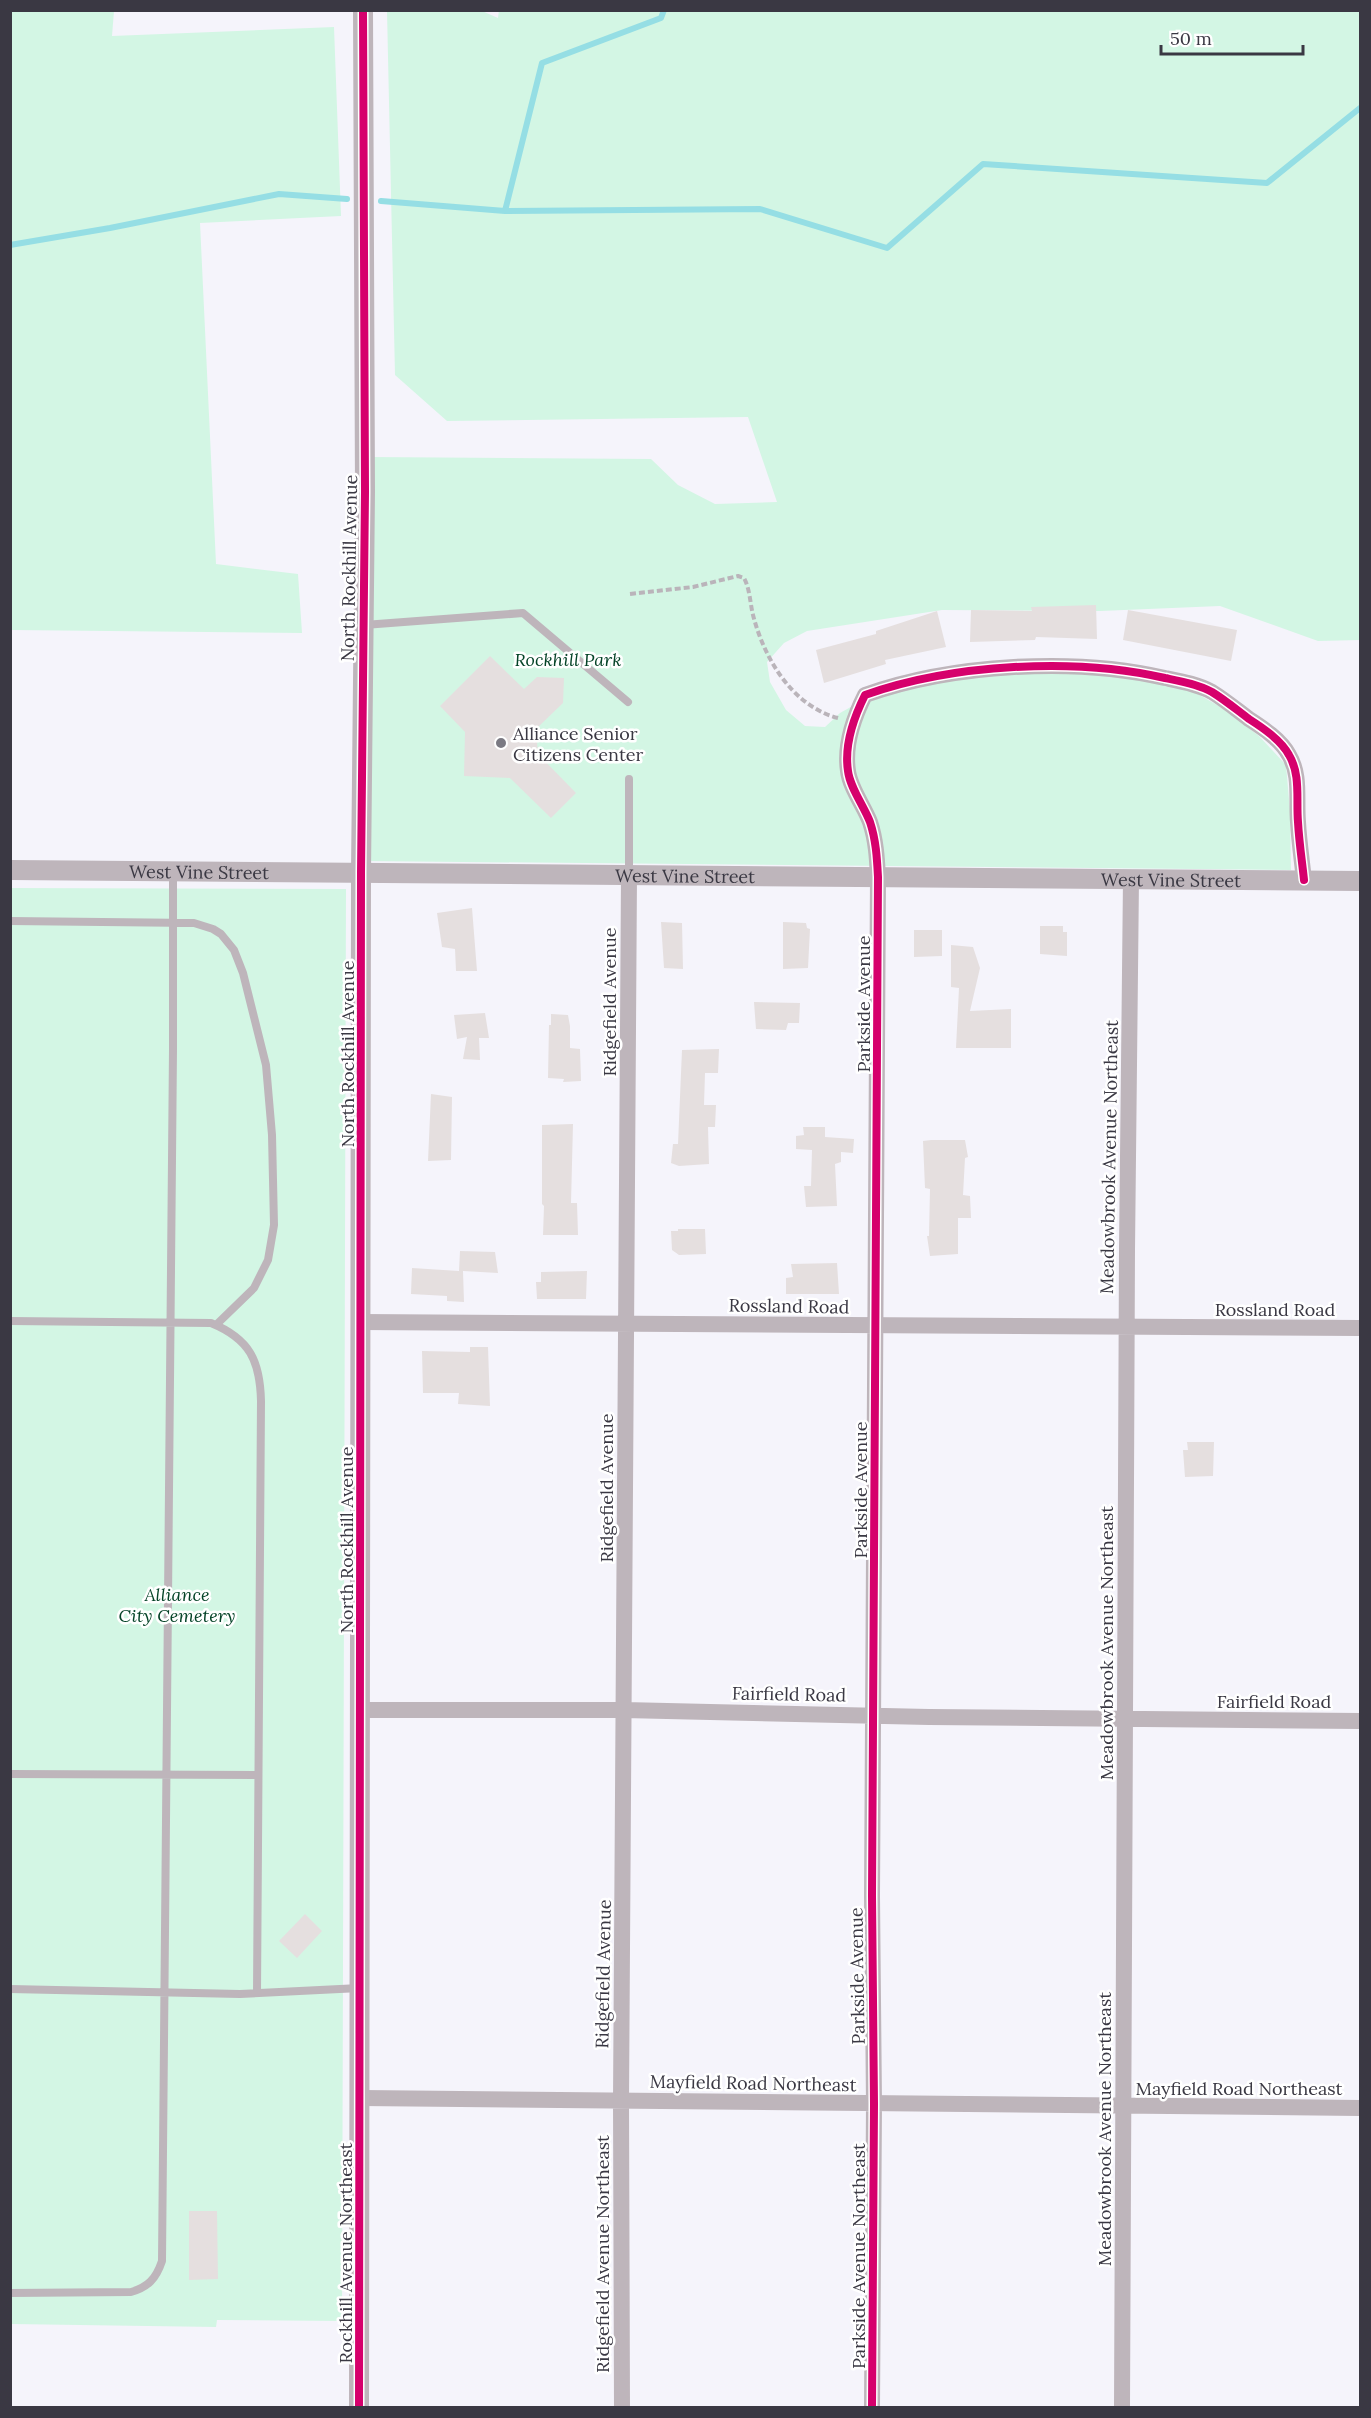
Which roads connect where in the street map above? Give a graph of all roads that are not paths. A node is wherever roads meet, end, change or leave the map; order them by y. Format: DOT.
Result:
graph roads {
  1 [pos="363,10"];
  2 [pos="363,625"];
  3 [pos="628,702"];
  4 [pos="628,779"];
  5 [pos="10,870"];
  6 [pos="173,871"];
  7 [pos="361,872"];
  8 [pos="630,875"];
  9 [pos="878,877"];
  10 [pos="1131,879"];
  11 [pos="1304,880"];
  12 [pos="1360,881"];
  13 [pos="10,921"];
  14 [pos="173,922"];
  15 [pos="10,1321"];
  16 [pos="169,1322"];
  17 [pos="362,1322"];
  18 [pos="626,1324"];
  19 [pos="216,1325"];
  20 [pos="876,1327"];
  21 [pos="1127,1329"];
  22 [pos="1360,1329"];
  23 [pos="360,1710"];
  24 [pos="624,1710"];
  25 [pos="875,1716"];
  26 [pos="1125,1718"];
  27 [pos="1360,1721"];
  28 [pos="10,1774"];
  29 [pos="166,1775"];
  30 [pos="258,1775"];
  31 [pos="360,1988"];
  32 [pos="10,1989"];
  33 [pos="164,1992"];
  34 [pos="257,1993"];
  35 [pos="360,2098"];
  36 [pos="621,2101"];
  37 [pos="874,2104"];
  38 [pos="1123,2107"];
  39 [pos="1360,2108"];
  40 [pos="10,2293"];
  41 [pos="359,2408"];
  42 [pos="622,2408"];
  43 [pos="872,2408"];
  44 [pos="1122,2408"];
  1 -- 2 [label="street, North Rockhill Avenue"];
  2 -- 3 [label="lane"];
  2 -- 7 [label="street, North Rockhill Avenue"];
  4 -- 8 [label="lane"];
  5 -- 6 [label="street, West Vine Street"];
  6 -- 7 [label="street, West Vine Street"];
  6 -- 14 [label="lane"];
  7 -- 8 [label="street, West Vine Street"];
  7 -- 17 [label="street, North Rockhill Avenue"];
  8 -- 9 [label="street, West Vine Street"];
  8 -- 18 [label="street, Ridgefield Avenue"];
  9 -- 10 [label="street, West Vine Street"];
  9 -- 11 [label="street, Parkside Avenue"];
  9 -- 20 [label="street, Parkside Avenue"];
  10 -- 11 [label="street, West Vine Street"];
  10 -- 21 [label="street, Meadowbrook Avenue Northeast"];
  11 -- 12 [label="street, West Vine Street"];
  13 -- 14 [label="lane"];
  14 -- 16 [label="lane"];
  14 -- 19 [label="lane"];
  15 -- 16 [label="lane"];
  16 -- 19 [label="lane"];
  16 -- 29 [label="lane"];
  17 -- 18 [label="street, Rossland Road"];
  17 -- 23 [label="street, North Rockhill Avenue"];
  18 -- 20 [label="street, Rossland Road"];
  18 -- 24 [label="street, Ridgefield Avenue"];
  19 -- 30 [label="lane"];
  20 -- 21 [label="street, Rossland Road"];
  20 -- 25 [label="street, Parkside Avenue"];
  21 -- 22 [label="street, Rossland Road"];
  21 -- 26 [label="street, Meadowbrook Avenue Northeast"];
  23 -- 24 [label="street, Fairfield Road"];
  23 -- 31 [label="street, North Rockhill Avenue"];
  24 -- 25 [label="street, Fairfield Road"];
  24 -- 36 [label="street, Ridgefield Avenue"];
  25 -- 26 [label="street, Fairfield Road"];
  25 -- 37 [label="street, Parkside Avenue"];
  26 -- 27 [label="street, Fairfield Road"];
  26 -- 38 [label="street, Meadowbrook Avenue Northeast"];
  28 -- 29 [label="lane"];
  29 -- 30 [label="lane"];
  29 -- 33 [label="lane"];
  30 -- 34 [label="lane"];
  31 -- 34 [label="lane"];
  31 -- 35 [label="street, North Rockhill Avenue"];
  32 -- 33 [label="lane"];
  33 -- 34 [label="lane"];
  33 -- 40 [label="lane"];
  35 -- 36 [label="street, Mayfield Road Northeast"];
  35 -- 41 [label="street, Rockhill Avenue Northeast"];
  36 -- 37 [label="street, Mayfield Road Northeast"];
  36 -- 42 [label="street, Ridgefield Avenue Northeast"];
  37 -- 38 [label="street, Mayfield Road Northeast"];
  37 -- 43 [label="street, Parkside Avenue Northeast"];
  38 -- 39 [label="street, Mayfield Road Northeast"];
  38 -- 44 [label="street, Meadowbrook Avenue Northeast"];
}
